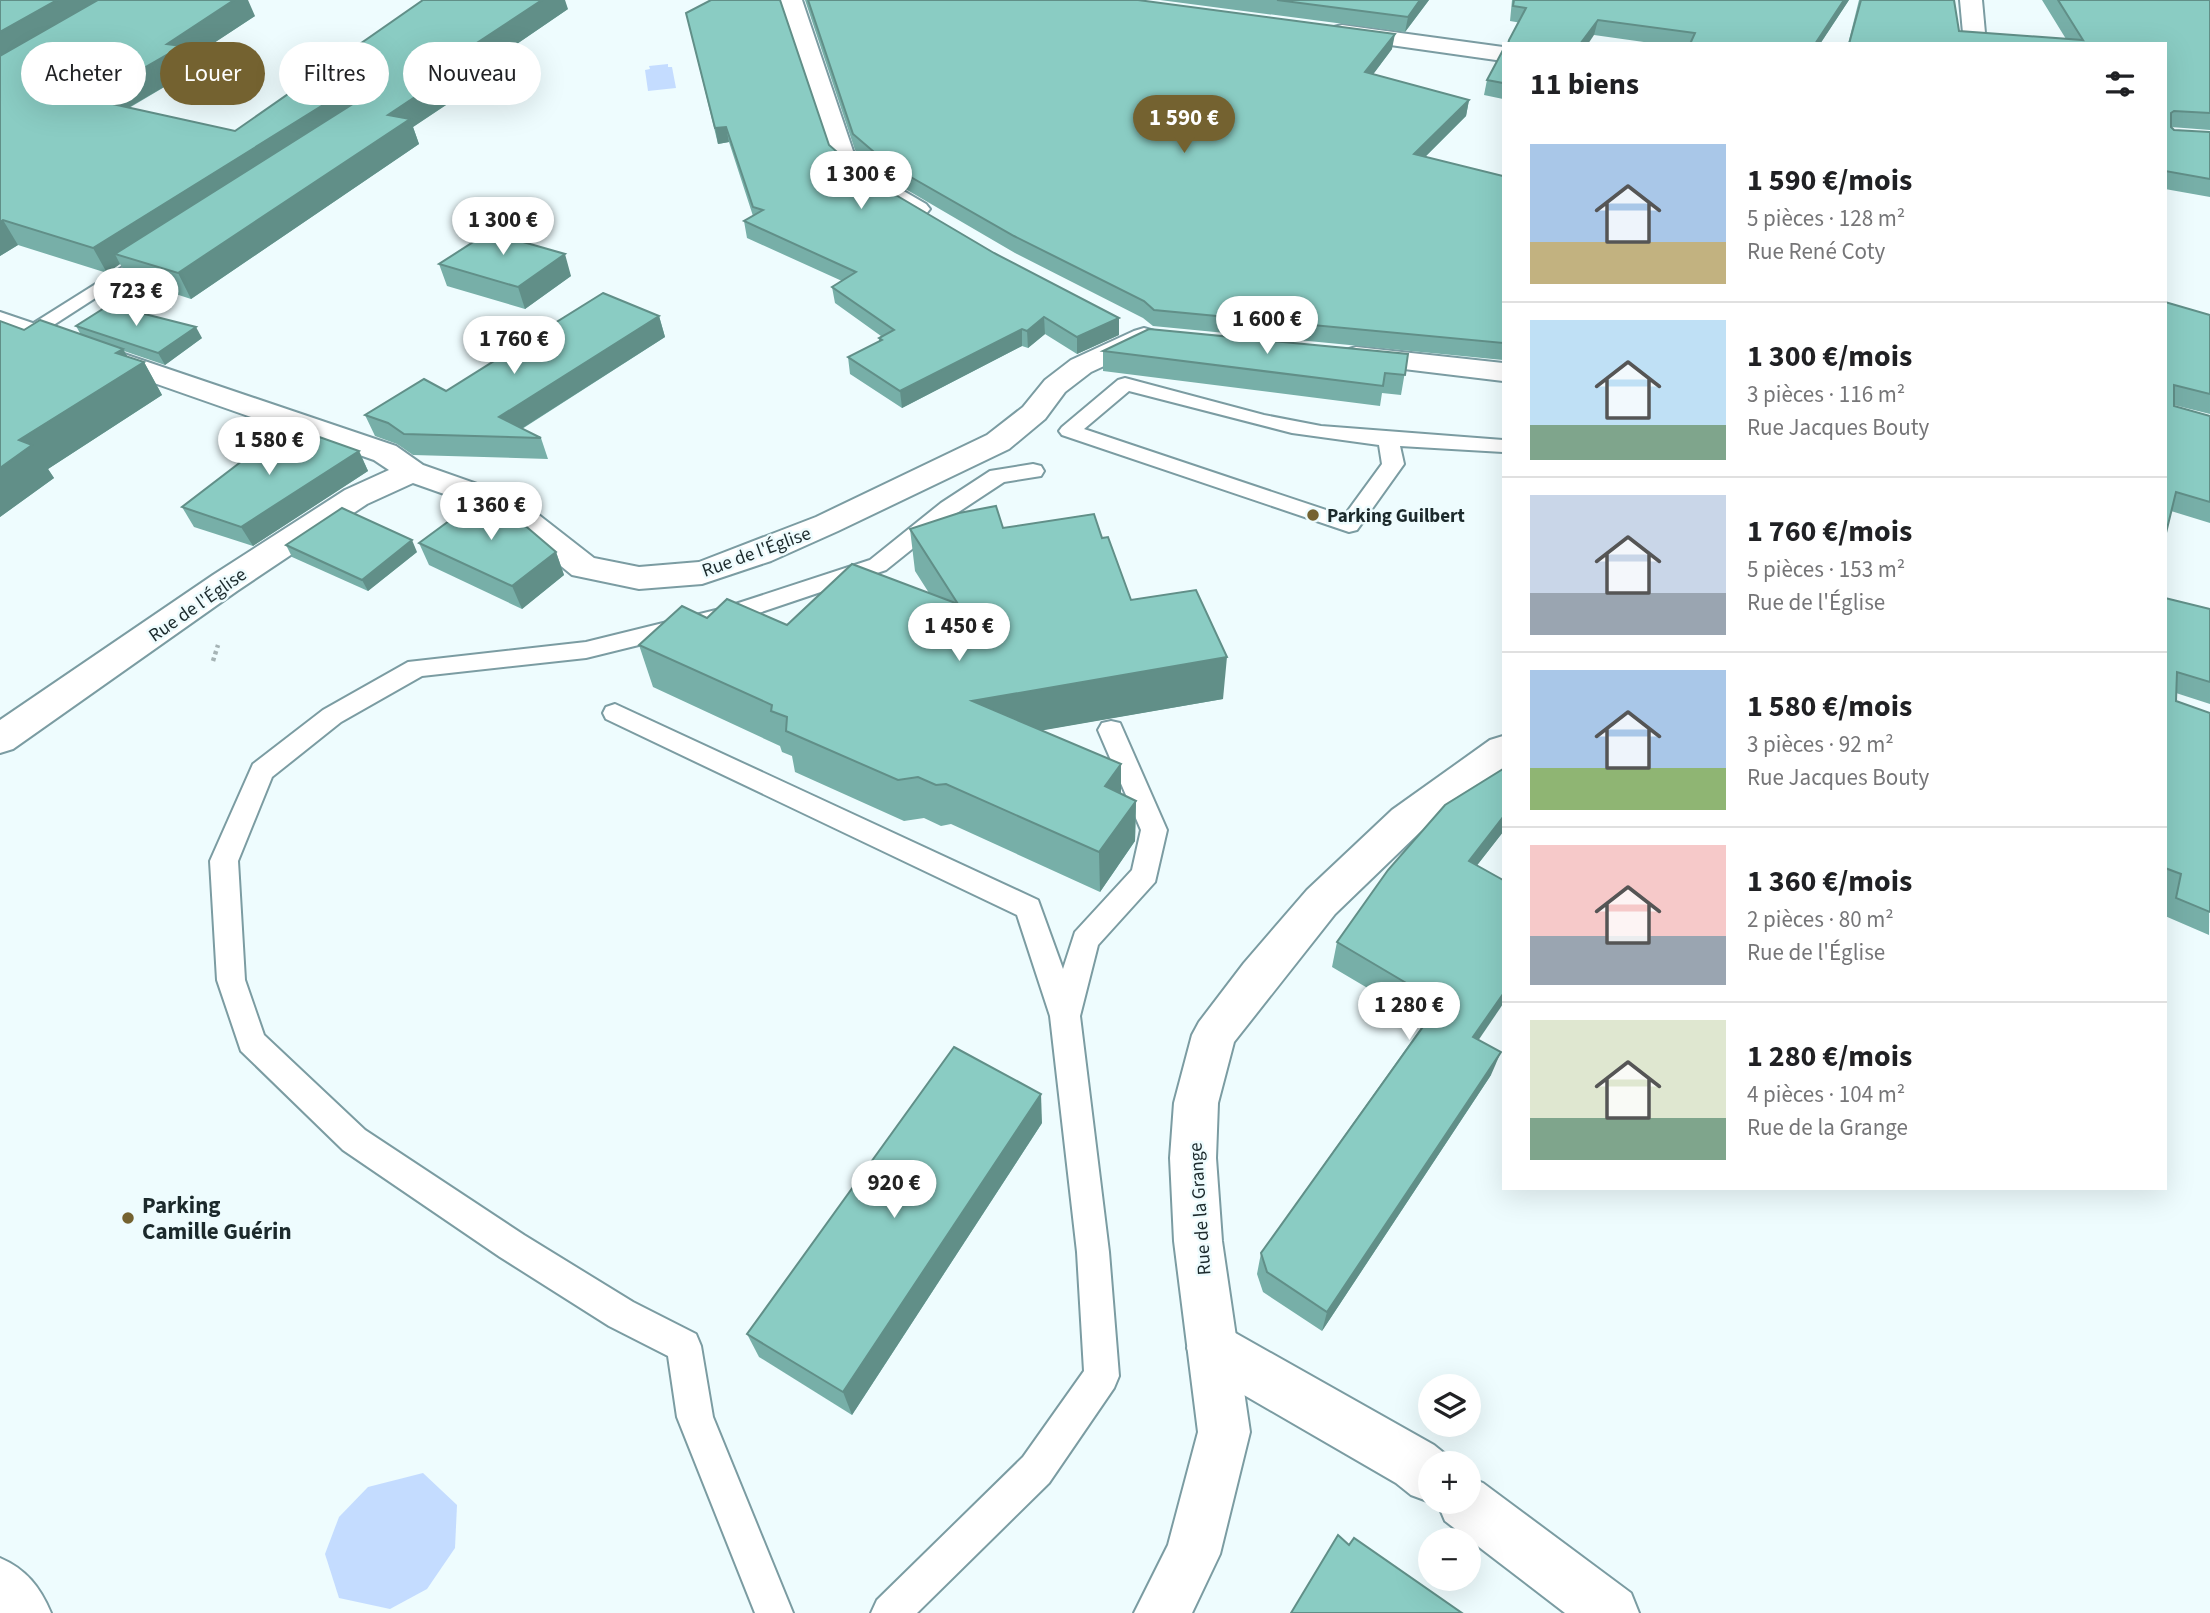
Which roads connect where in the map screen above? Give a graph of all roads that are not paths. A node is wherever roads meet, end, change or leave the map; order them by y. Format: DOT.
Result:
graph roads {
  1 [pos="791,0"];
  2 [pos="1971,0"];
  3 [pos="1317,29"];
  4 [pos="1975,42"];
  5 [pos="1502,54"];
  6 [pos="937,221"];
  7 [pos="172,240"];
  8 [pos="0,320"];
  9 [pos="31,331"];
  10 [pos="1146,333"];
  11 [pos="1333,354"];
  12 [pos="1502,372"];
  13 [pos="1388,439"];
  14 [pos="1502,446"];
  15 [pos="1033,471"];
  16 [pos="412,472"];
  17 [pos="615,713"];
  18 [pos="1111,730"];
  19 [pos="0,739"];
  20 [pos="1502,751"];
  21 [pos="1065,1016"];
  22 [pos="1212,1348"];
  23 [pos="1418,1466"];
  24 [pos="1480,1514"];
  25 [pos="0,1586"];
  26 [pos="23,1613"];
  27 [pos="774,1613"];
  28 [pos="890,1613"];
  29 [pos="1162,1613"];
  30 [pos="1611,1613"];
  1 -- 6 [label="street"];
  2 -- 4 [label="street"];
  3 -- 5 [label="street"];
  7 -- 9 [label="lane"];
  8 -- 9 [label="street"];
  9 -- 16 [label="street"];
  10 -- 16 [label="street, Rue de l'Église"];
  11 -- 12 [label="street"];
  13 -- 13 [label="lane"];
  13 -- 14 [label="lane"];
  15 -- 27 [label="lane"];
  16 -- 19 [label="street, Rue de l'Église"];
  17 -- 21 [label="lane"];
  18 -- 21 [label="lane"];
  20 -- 22 [label="street, Rue de la Grange"];
  21 -- 28 [label="lane"];
  22 -- 23 [label="street"];
  22 -- 29 [label="street, Rue de la Grange"];
  24 -- 30 [label="street"];
  25 -- 26 [label="street"];
}
